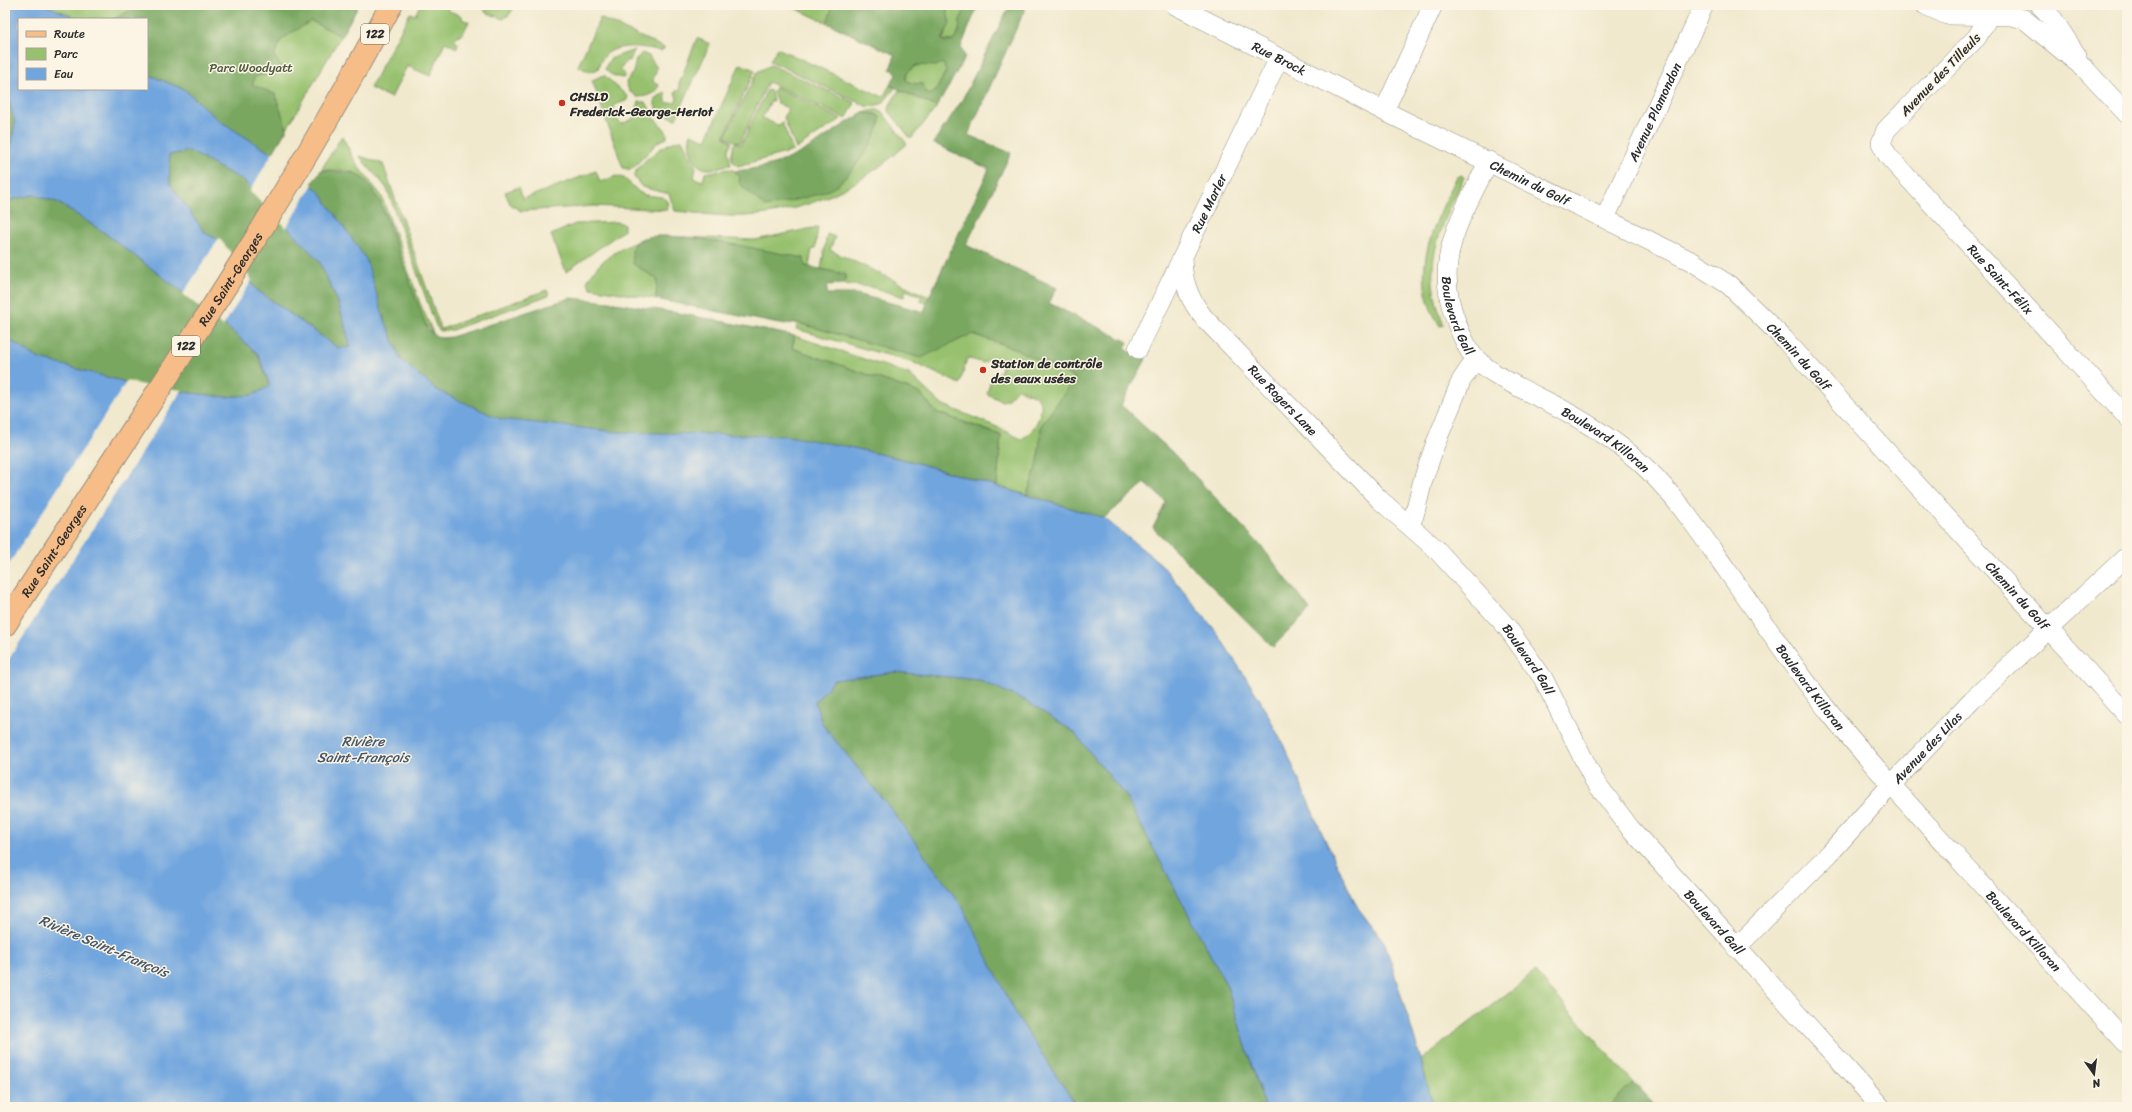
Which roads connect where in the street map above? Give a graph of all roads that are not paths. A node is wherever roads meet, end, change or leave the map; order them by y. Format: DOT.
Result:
graph roads {
  1 [pos="391,5"];
  2 [pos="1175,5"];
  3 [pos="1433,5"];
  4 [pos="1704,5"];
  5 [pos="1925,5"];
  6 [pos="2040,5"];
  7 [pos="1987,11"];
  8 [pos="1279,58"];
  9 [pos="2085,69"];
  10 [pos="1384,111"];
  11 [pos="2127,114"];
  12 [pos="1882,138"];
  13 [pos="1489,161"];
  14 [pos="1605,218"];
  15 [pos="1182,260"];
  16 [pos="1138,349"];
  17 [pos="1475,360"];
  18 [pos="2127,416"];
  19 [pos="1409,524"];
  20 [pos="2127,556"];
  21 [pos="5,625"];
  22 [pos="2048,629"];
  23 [pos="2127,715"];
  24 [pos="1891,785"];
  25 [pos="1736,948"];
  26 [pos="2127,1044"];
  27 [pos="1881,1107"];
  1 -- 21 [label="main road, Rue Saint-Georges / 122"];
  2 -- 8 [label="street, Rue Brock"];
  3 -- 10 [label="street"];
  4 -- 14 [label="street, Avenue Plamondon"];
  5 -- 7 [label="street"];
  6 -- 9 [label="street"];
  7 -- 9 [label="street"];
  7 -- 12 [label="street, Avenue des Tilleuls"];
  8 -- 10 [label="street, Rue Brock"];
  8 -- 15 [label="street, Rue Marler"];
  9 -- 11 [label="street"];
  10 -- 13 [label="street, Chemin du Golf"];
  12 -- 18 [label="street, Rue Saint-Félix"];
  13 -- 14 [label="street, Chemin du Golf"];
  13 -- 17 [label="street, Boulevard Gall"];
  14 -- 22 [label="street, Chemin du Golf"];
  15 -- 16 [label="street, Rue Marler"];
  15 -- 19 [label="street, Rue Rogers Lane"];
  17 -- 19 [label="street, Boulevard Gall"];
  17 -- 24 [label="street, Boulevard Killoran"];
  19 -- 25 [label="street, Boulevard Gall"];
  20 -- 22 [label="street, Avenue des Lilas"];
  22 -- 23 [label="street, Chemin du Golf"];
  22 -- 24 [label="street, Avenue des Lilas"];
  24 -- 25 [label="street, Avenue des Lilas"];
  24 -- 26 [label="street, Boulevard Killoran"];
  25 -- 27 [label="street, Boulevard Gall"];
}
